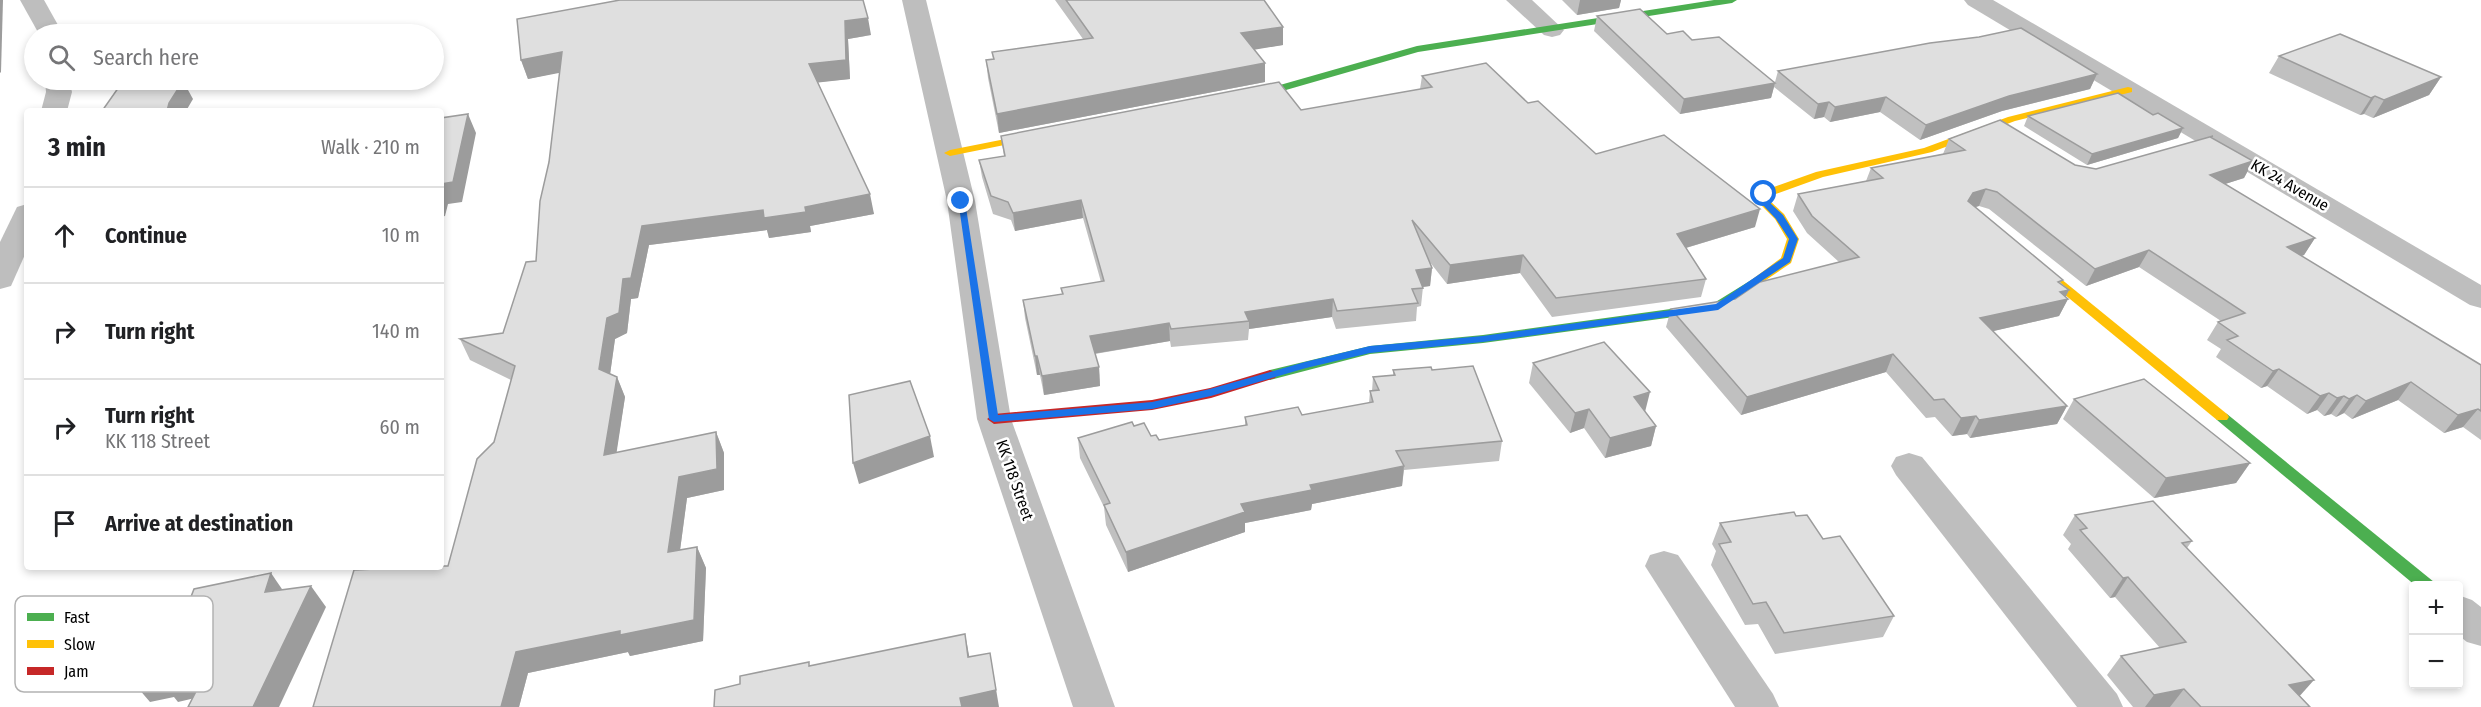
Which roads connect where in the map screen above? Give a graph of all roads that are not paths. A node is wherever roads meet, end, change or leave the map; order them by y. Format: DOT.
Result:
graph roads {
  1 [pos="32,0"];
  2 [pos="914,0"];
  3 [pos="1518,0"];
  4 [pos="1732,0"];
  5 [pos="1976,0"];
  6 [pos="45,24"];
  7 [pos="1552,30"];
  8 [pos="59,90"];
  9 [pos="2128,90"];
  10 [pos="1229,99"];
  11 [pos="55,108"];
  12 [pos="1998,125"];
  13 [pos="1054,132"];
  14 [pos="2212,139"];
  15 [pos="2028,143"];
  16 [pos="2175,151"];
  17 [pos="950,153"];
  18 [pos="24,220"];
  19 [pos="2021,252"];
  20 [pos="0,279"];
  21 [pos="2481,298"];
  22 [pos="994,419"];
  23 [pos="1909,466"];
  24 [pos="1664,566"];
  25 [pos="2423,581"];
  26 [pos="2463,615"];
  27 [pos="2481,630"];
  28 [pos="1095,707"];
  29 [pos="1758,707"];
  30 [pos="2102,707"];
  1 -- 6 [label="street"];
  2 -- 17 [label="street, KK 118 Street"];
  3 -- 7 [label="street"];
  4 -- 7 [label="street"];
  5 -- 9 [label="street, KK 24 Avenue"];
  7 -- 10 [label="street"];
  8 -- 11 [label="street"];
  9 -- 12 [label="street"];
  9 -- 14 [label="street, KK 24 Avenue"];
  12 -- 15 [label="street"];
  12 -- 22 [label="street"];
  13 -- 17 [label="street"];
  14 -- 16 [label="street"];
  14 -- 21 [label="street, KK 24 Avenue"];
  17 -- 22 [label="street, KK 118 Street"];
  18 -- 20 [label="street"];
  19 -- 25 [label="street"];
  22 -- 28 [label="street, KK 118 Street"];
  23 -- 30 [label="street"];
  24 -- 29 [label="street"];
  26 -- 27 [label="street"];
}
